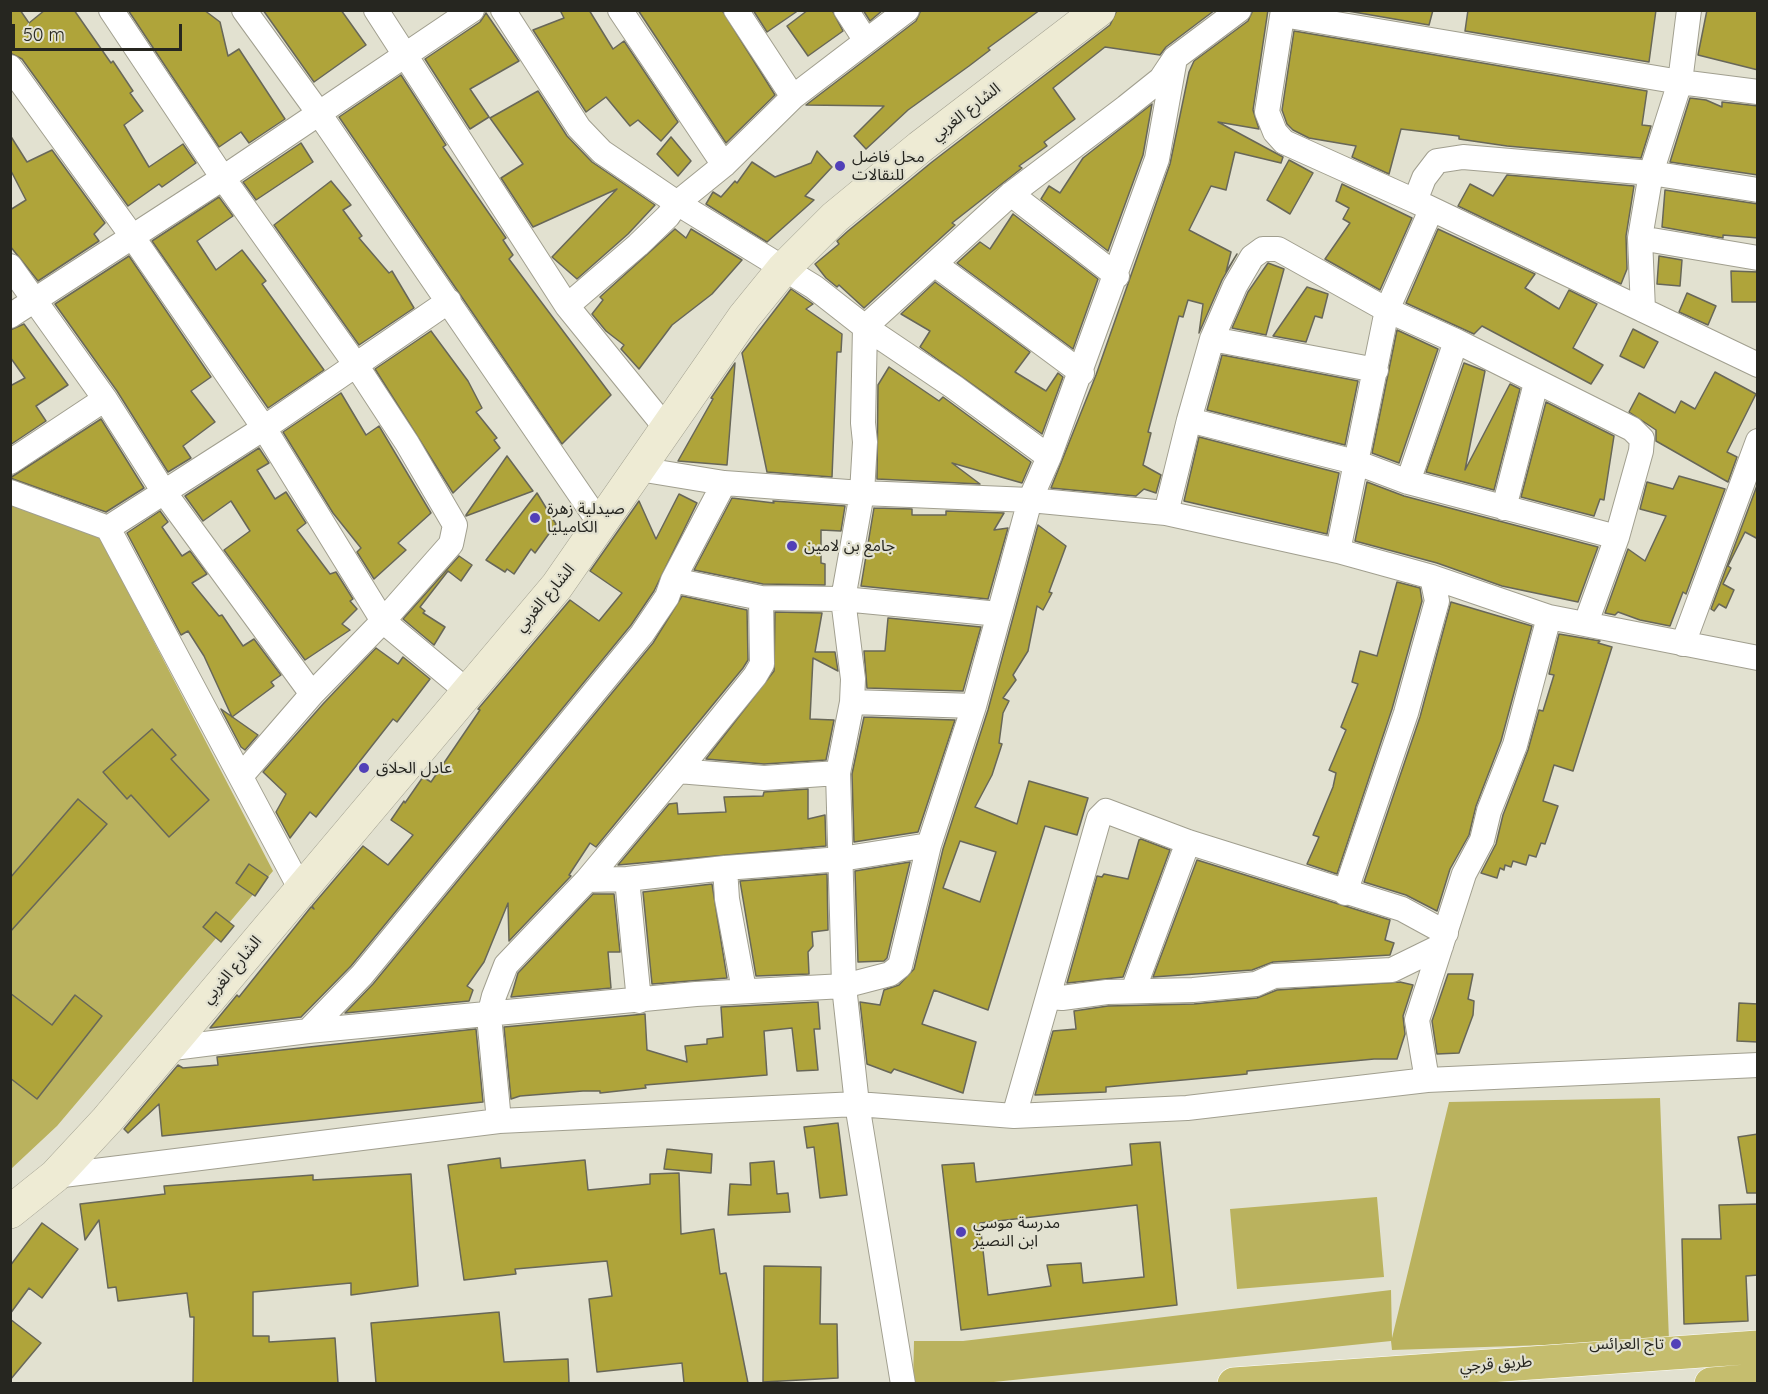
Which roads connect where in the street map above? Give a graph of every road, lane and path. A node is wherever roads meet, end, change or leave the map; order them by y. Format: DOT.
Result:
graph roads {
  1 [pos="111,10"];
  2 [pos="244,10"];
  3 [pos="376,10"];
  4 [pos="472,10"];
  5 [pos="504,10"];
  6 [pos="620,10"];
  7 [pos="736,10"];
  8 [pos="846,10"];
  9 [pos="907,10"];
  10 [pos="1099,10"];
  11 [pos="1239,10"];
  12 [pos="1689,10"];
  13 [pos="1283,13"];
  14 [pos="866,41"];
  15 [pos="406,55"];
  16 [pos="1175,58"];
  17 [pos="10,67"];
  18 [pos="1680,82"];
  19 [pos="1758,92"];
  20 [pos="793,97"];
  21 [pos="318,112"];
  22 [pos="724,165"];
  23 [pos="1651,173"];
  24 [pos="223,178"];
  25 [pos="1758,190"];
  26 [pos="1011,194"];
  27 [pos="677,203"];
  28 [pos="1423,206"];
  29 [pos="132,236"];
  30 [pos="1640,238"];
  31 [pos="1758,258"];
  32 [pos="936,265"];
  33 [pos="10,266"];
  34 [pos="783,269"];
  35 [pos="1117,276"];
  36 [pos="35,299"];
  37 [pos="448,301"];
  38 [pos="567,306"];
  39 [pos="1387,310"];
  40 [pos="1643,310"];
  41 [pos="10,316"];
  42 [pos="865,327"];
  43 [pos="1212,339"];
  44 [pos="1456,341"];
  45 [pos="356,365"];
  46 [pos="1758,365"];
  47 [pos="1376,370"];
  48 [pos="1082,373"];
  49 [pos="1536,383"];
  50 [pos="105,399"];
  51 [pos="1189,420"];
  52 [pos="264,428"];
  53 [pos="666,428"];
  54 [pos="1758,441"];
  55 [pos="1049,458"];
  56 [pos="10,462"];
  57 [pos="1355,462"];
  58 [pos="639,469"];
  59 [pos="1408,482"];
  60 [pos="724,483"];
  61 [pos="10,492"];
  62 [pos="164,492"];
  63 [pos="862,493"];
  64 [pos="1030,500"];
  65 [pos="1504,508"];
  66 [pos="1166,513"];
  67 [pos="601,525"];
  68 [pos="108,528"];
  69 [pos="1617,537"];
  70 [pos="1338,551"];
  71 [pos="1432,577"];
  72 [pos="673,580"];
  73 [pos="760,598"];
  74 [pos="843,599"];
  75 [pos="999,614"];
  76 [pos="1549,617"];
  77 [pos="383,621"];
  78 [pos="1586,623"];
  79 [pos="1683,644"];
  80 [pos="1758,658"];
  81 [pos="467,691"];
  82 [pos="312,694"];
  83 [pos="852,702"];
  84 [pos="974,706"];
  85 [pos="678,771"];
  86 [pos="838,773"];
  87 [pos="242,775"];
  88 [pos="1188,842"];
  89 [pos="929,845"];
  90 [pos="841,859"];
  91 [pos="724,868"];
  92 [pos="627,879"];
  93 [pos="587,880"];
  94 [pos="300,888"];
  95 [pos="1345,893"];
  96 [pos="1444,939"];
  97 [pos="844,986"];
  98 [pos="744,990"];
  99 [pos="1133,992"];
  100 [pos="1049,997"];
  101 [pos="639,1001"];
  102 [pos="489,1016"];
  103 [pos="308,1031"];
  104 [pos="165,1049"];
  105 [pos="1758,1065"];
  106 [pos="1427,1080"];
  107 [pos="857,1104"];
  108 [pos="1014,1116"];
  109 [pos="499,1121"];
  110 [pos="56,1176"];
  111 [pos="10,1212"];
  112 [pos="1758,1347"];
  113 [pos="1758,1380"];
  114 [pos="903,1383"];
  115 [pos="1234,1383"];
  116 [pos="1711,1383"];
  1 -- 24 [label="street"];
  2 -- 21 [label="street"];
  3 -- 15 [label="street"];
  4 -- 15 [label="street"];
  5 -- 27 [label="street"];
  6 -- 22 [label="street"];
  7 -- 20 [label="street"];
  8 -- 14 [label="street"];
  9 -- 14 [label="street"];
  10 -- 34 [label="street, الشارع الغربي"];
  11 -- 16 [label="street"];
  12 -- 18 [label="street"];
  13 -- 18 [label="street"];
  13 -- 28 [label="street"];
  14 -- 20 [label="street"];
  15 -- 21 [label="street"];
  15 -- 38 [label="street"];
  16 -- 26 [label="street"];
  16 -- 35 [label="street"];
  17 -- 29 [label="street"];
  18 -- 19 [label="street"];
  18 -- 23 [label="street"];
  20 -- 22 [label="street"];
  21 -- 24 [label="street"];
  21 -- 37 [label="street"];
  22 -- 27 [label="street"];
  23 -- 25 [label="street"];
  23 -- 28 [label="street"];
  23 -- 30 [label="street"];
  24 -- 29 [label="street"];
  24 -- 45 [label="street"];
  26 -- 32 [label="street"];
  26 -- 35 [label="street"];
  27 -- 34 [label="street"];
  27 -- 38 [label="street"];
  28 -- 39 [label="street"];
  28 -- 40 [label="street"];
  29 -- 36 [label="street"];
  29 -- 52 [label="street"];
  30 -- 31 [label="street"];
  30 -- 40 [label="street"];
  32 -- 42 [label="street"];
  32 -- 48 [label="street"];
  33 -- 36 [label="street"];
  34 -- 42 [label="street"];
  34 -- 53 [label="street, الشارع الغربي"];
  35 -- 48 [label="street"];
  36 -- 41 [label="street"];
  36 -- 50 [label="street"];
  37 -- 45 [label="street"];
  37 -- 67 [label="street"];
  38 -- 53 [label="street"];
  39 -- 43 [label="street"];
  39 -- 44 [label="street"];
  39 -- 47 [label="street"];
  40 -- 46 [label="street"];
  42 -- 55 [label="street"];
  42 -- 63 [label="street"];
  43 -- 47 [label="street"];
  43 -- 51 [label="street"];
  44 -- 49 [label="street"];
  44 -- 59 [label="street"];
  45 -- 52 [label="street"];
  45 -- 77 [label="street"];
  47 -- 57 [label="street"];
  48 -- 55 [label="street"];
  49 -- 65 [label="street"];
  49 -- 69 [label="street"];
  50 -- 56 [label="street"];
  50 -- 62 [label="street"];
  51 -- 57 [label="street"];
  51 -- 66 [label="street"];
  52 -- 62 [label="street"];
  52 -- 77 [label="street"];
  53 -- 58 [label="street, الشارع الغربي"];
  54 -- 79 [label="street"];
  55 -- 64 [label="street"];
  57 -- 59 [label="street"];
  57 -- 70 [label="street"];
  58 -- 60 [label="street"];
  58 -- 67 [label="street, الشارع الغربي"];
  59 -- 65 [label="street"];
  60 -- 63 [label="street"];
  60 -- 72 [label="street"];
  61 -- 68 [label="street"];
  62 -- 68 [label="street"];
  62 -- 82 [label="street"];
  63 -- 64 [label="street"];
  63 -- 74 [label="street"];
  64 -- 66 [label="street"];
  64 -- 75 [label="street"];
  65 -- 69 [label="street"];
  66 -- 70 [label="street"];
  67 -- 81 [label="street, الشارع الغربي"];
  68 -- 87 [label="street"];
  69 -- 78 [label="street"];
  70 -- 71 [label="street"];
  71 -- 76 [label="street"];
  71 -- 95 [label="street"];
  72 -- 73 [label="street"];
  72 -- 103 [label="street"];
  73 -- 74 [label="street"];
  73 -- 85 [label="street"];
  74 -- 75 [label="street"];
  74 -- 83 [label="street"];
  75 -- 84 [label="street"];
  76 -- 78 [label="street"];
  76 -- 96 [label="street"];
  77 -- 81 [label="street"];
  77 -- 82 [label="street"];
  78 -- 79 [label="street"];
  79 -- 80 [label="street"];
  81 -- 94 [label="street, الشارع الغربي"];
  82 -- 87 [label="street"];
  83 -- 84 [label="street"];
  83 -- 86 [label="street"];
  84 -- 89 [label="street"];
  85 -- 86 [label="street"];
  85 -- 93 [label="street"];
  86 -- 90 [label="street"];
  87 -- 94 [label="street"];
  88 -- 95 [label="street"];
  88 -- 99 [label="street"];
  88 -- 100 [label="street"];
  89 -- 90 [label="street"];
  89 -- 97 [label="street"];
  90 -- 91 [label="street"];
  90 -- 97 [label="street"];
  91 -- 92 [label="street"];
  91 -- 98 [label="street"];
  92 -- 93 [label="street"];
  92 -- 101 [label="street"];
  93 -- 102 [label="street"];
  94 -- 104 [label="street, الشارع الغربي"];
  95 -- 96 [label="street"];
  96 -- 99 [label="street"];
  96 -- 106 [label="street"];
  97 -- 98 [label="street"];
  97 -- 107 [label="street"];
  98 -- 101 [label="street"];
  99 -- 100 [label="street"];
  100 -- 108 [label="street"];
  101 -- 102 [label="street"];
  102 -- 103 [label="street"];
  102 -- 109 [label="street"];
  103 -- 104 [label="street"];
  104 -- 110 [label="street, الشارع الغربي"];
  105 -- 106 [label="street"];
  106 -- 108 [label="street"];
  107 -- 108 [label="street"];
  107 -- 109 [label="street"];
  107 -- 114 [label="street"];
  109 -- 110 [label="street"];
  110 -- 111 [label="street, الشارع الغربي"];
  112 -- 115 [label="highway, طريق قرجي"];
  113 -- 116 [label="highway"];
}
